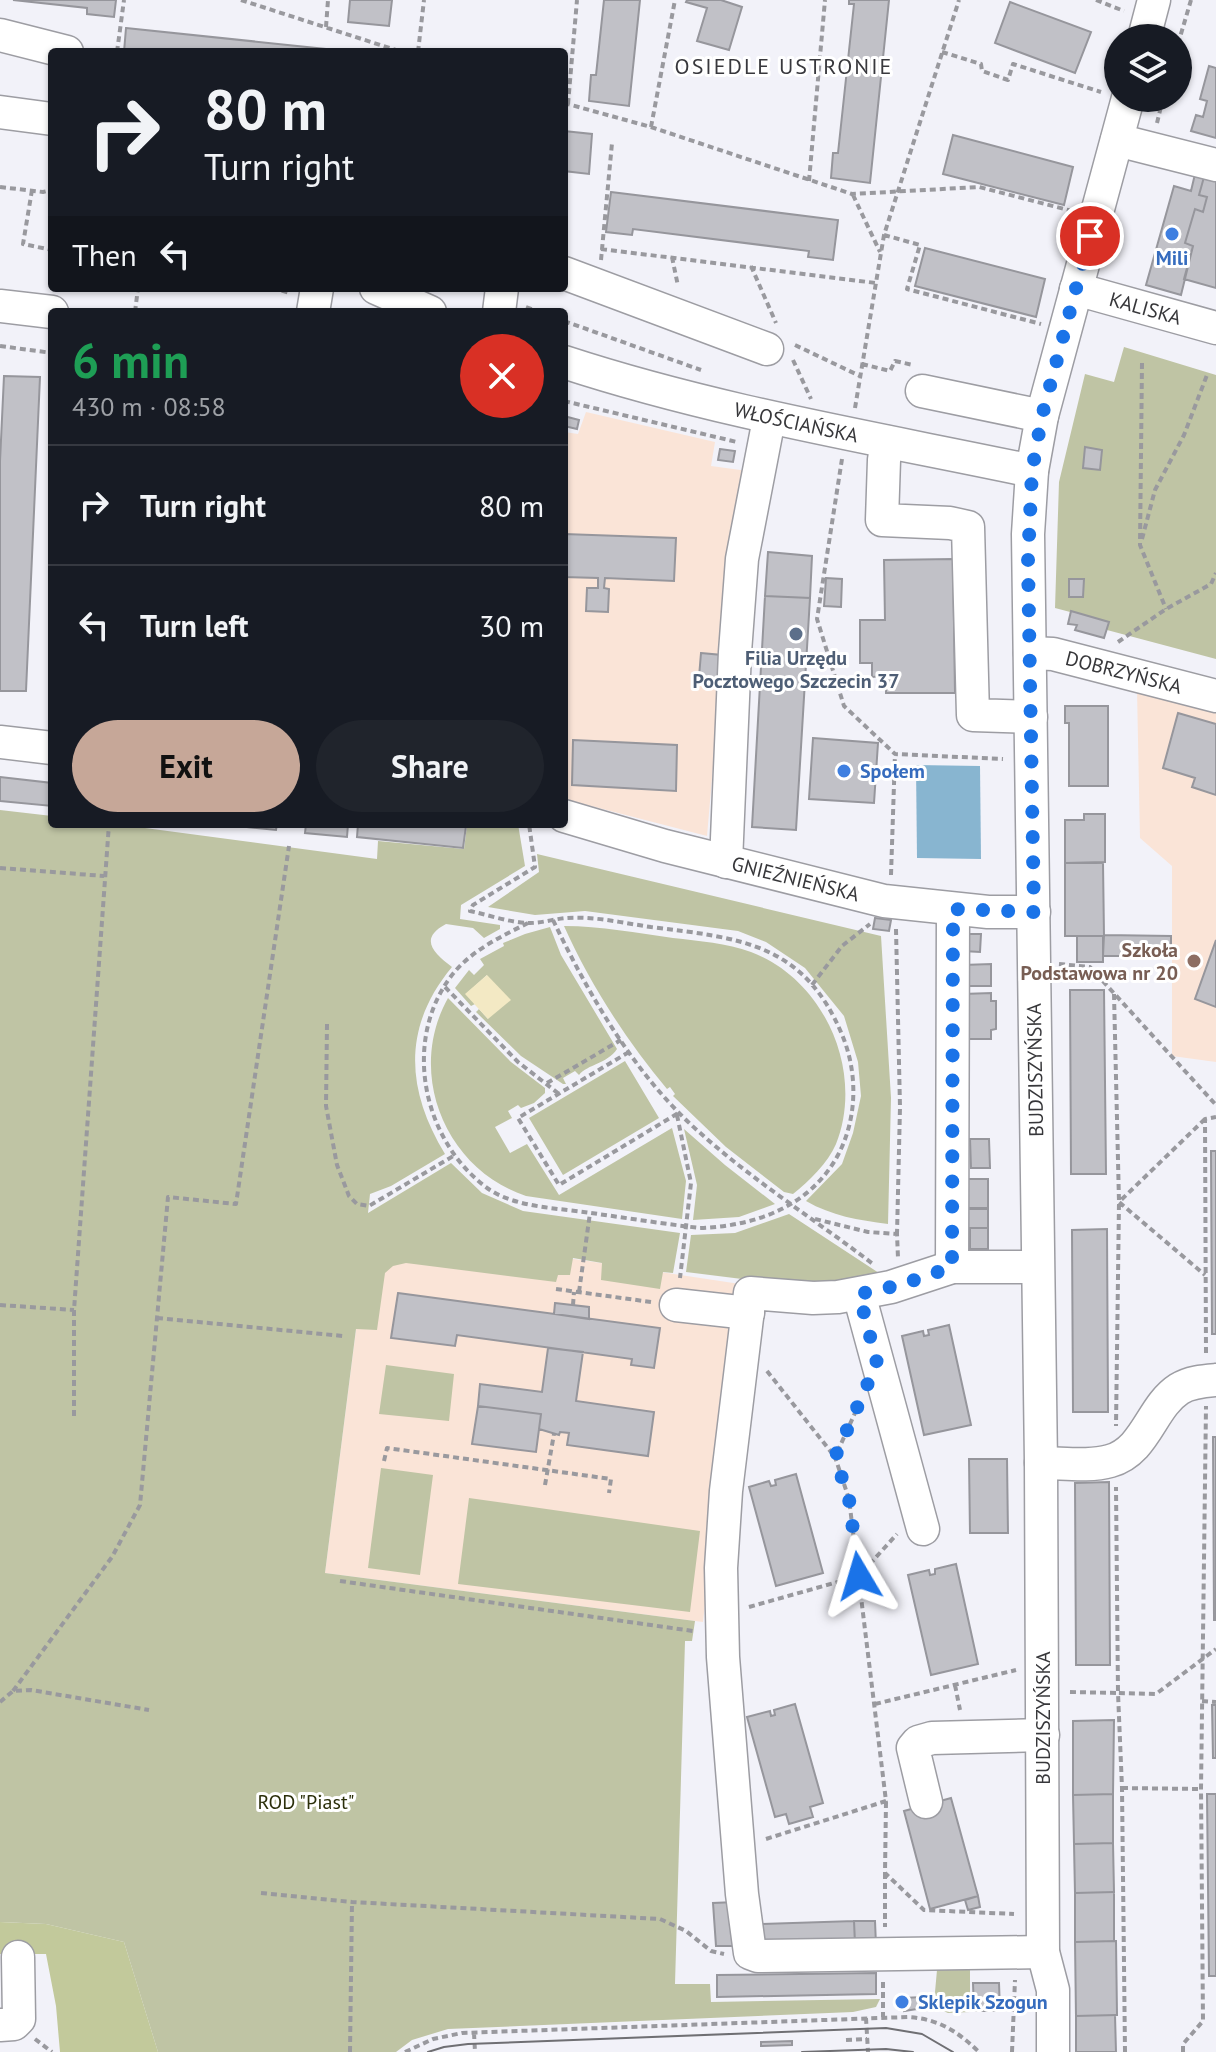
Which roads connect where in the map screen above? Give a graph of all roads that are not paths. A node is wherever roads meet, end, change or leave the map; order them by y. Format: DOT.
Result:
graph roads {
  1 [pos="1153,0"];
  2 [pos="1147,24"];
  3 [pos="0,35"];
  4 [pos="51,48"];
  5 [pos="0,112"];
  6 [pos="1120,112"];
  7 [pos="48,118"];
  8 [pos="1117,140"];
  9 [pos="1216,165"];
  10 [pos="568,274"];
  11 [pos="1076,289"];
  12 [pos="385,292"];
  13 [pos="0,306"];
  14 [pos="421,308"];
  15 [pos="48,312"];
  16 [pos="1216,328"];
  17 [pos="775,344"];
  18 [pos="568,363"];
  19 [pos="922,391"];
  20 [pos="1042,416"];
  21 [pos="769,419"];
  22 [pos="887,442"];
  23 [pos="1032,471"];
  24 [pos="1030,653"];
  25 [pos="1216,696"];
  26 [pos="1031,717"];
  27 [pos="0,742"];
  28 [pos="48,748"];
  29 [pos="568,817"];
  30 [pos="726,862"];
  31 [pos="953,909"];
  32 [pos="1034,912"];
  33 [pos="952,1267"];
  34 [pos="1037,1267"];
  35 [pos="859,1294"];
  36 [pos="676,1305"];
  37 [pos="746,1328"];
  38 [pos="1211,1380"];
  39 [pos="1041,1463"];
  40 [pos="920,1521"];
  41 [pos="1043,1735"];
  42 [pos="926,1802"];
  43 [pos="1043,1956"];
  44 [pos="18,1957"];
  45 [pos="13,2028"];
  46 [pos="1053,2052"];
  1 -- 2 [label="street"];
  3 -- 4 [label="street"];
  5 -- 7 [label="street"];
  6 -- 8 [label="street, BUDZISZYŃSKA"];
  8 -- 9 [label="street"];
  8 -- 11 [label="street, BUDZISZYŃSKA"];
  10 -- 17 [label="street"];
  11 -- 16 [label="street, KALISKA"];
  11 -- 20 [label="street, BUDZISZYŃSKA"];
  12 -- 14 [label="street"];
  13 -- 15 [label="street"];
  18 -- 21 [label="street, WŁOŚCIAŃSKA"];
  19 -- 20 [label="street"];
  20 -- 23 [label="street, BUDZISZYŃSKA"];
  21 -- 22 [label="street, WŁOŚCIAŃSKA"];
  21 -- 30 [label="street"];
  22 -- 23 [label="street, WŁOŚCIAŃSKA"];
  22 -- 26 [label="street"];
  23 -- 24 [label="street, BUDZISZYŃSKA"];
  24 -- 25 [label="street, DOBRZYŃSKA"];
  24 -- 26 [label="street, BUDZISZYŃSKA"];
  26 -- 32 [label="street, BUDZISZYŃSKA"];
  27 -- 28 [label="street"];
  29 -- 30 [label="street, GNIEŹNIEŃSKA"];
  30 -- 31 [label="street, GNIEŹNIEŃSKA"];
  31 -- 32 [label="street, GNIEŹNIEŃSKA"];
  31 -- 33 [label="street"];
  32 -- 34 [label="street, BUDZISZYŃSKA"];
  33 -- 34 [label="street"];
  33 -- 35 [label="street"];
  34 -- 39 [label="street, BUDZISZYŃSKA"];
  35 -- 37 [label="street"];
  35 -- 40 [label="street"];
  36 -- 37 [label="street"];
  37 -- 43 [label="street"];
  38 -- 39 [label="street"];
  39 -- 41 [label="street, BUDZISZYŃSKA"];
  41 -- 42 [label="street"];
  41 -- 43 [label="street, BUDZISZYŃSKA"];
  43 -- 46 [label="street, BUDZISZYŃSKA"];
  44 -- 45 [label="street"];
}
